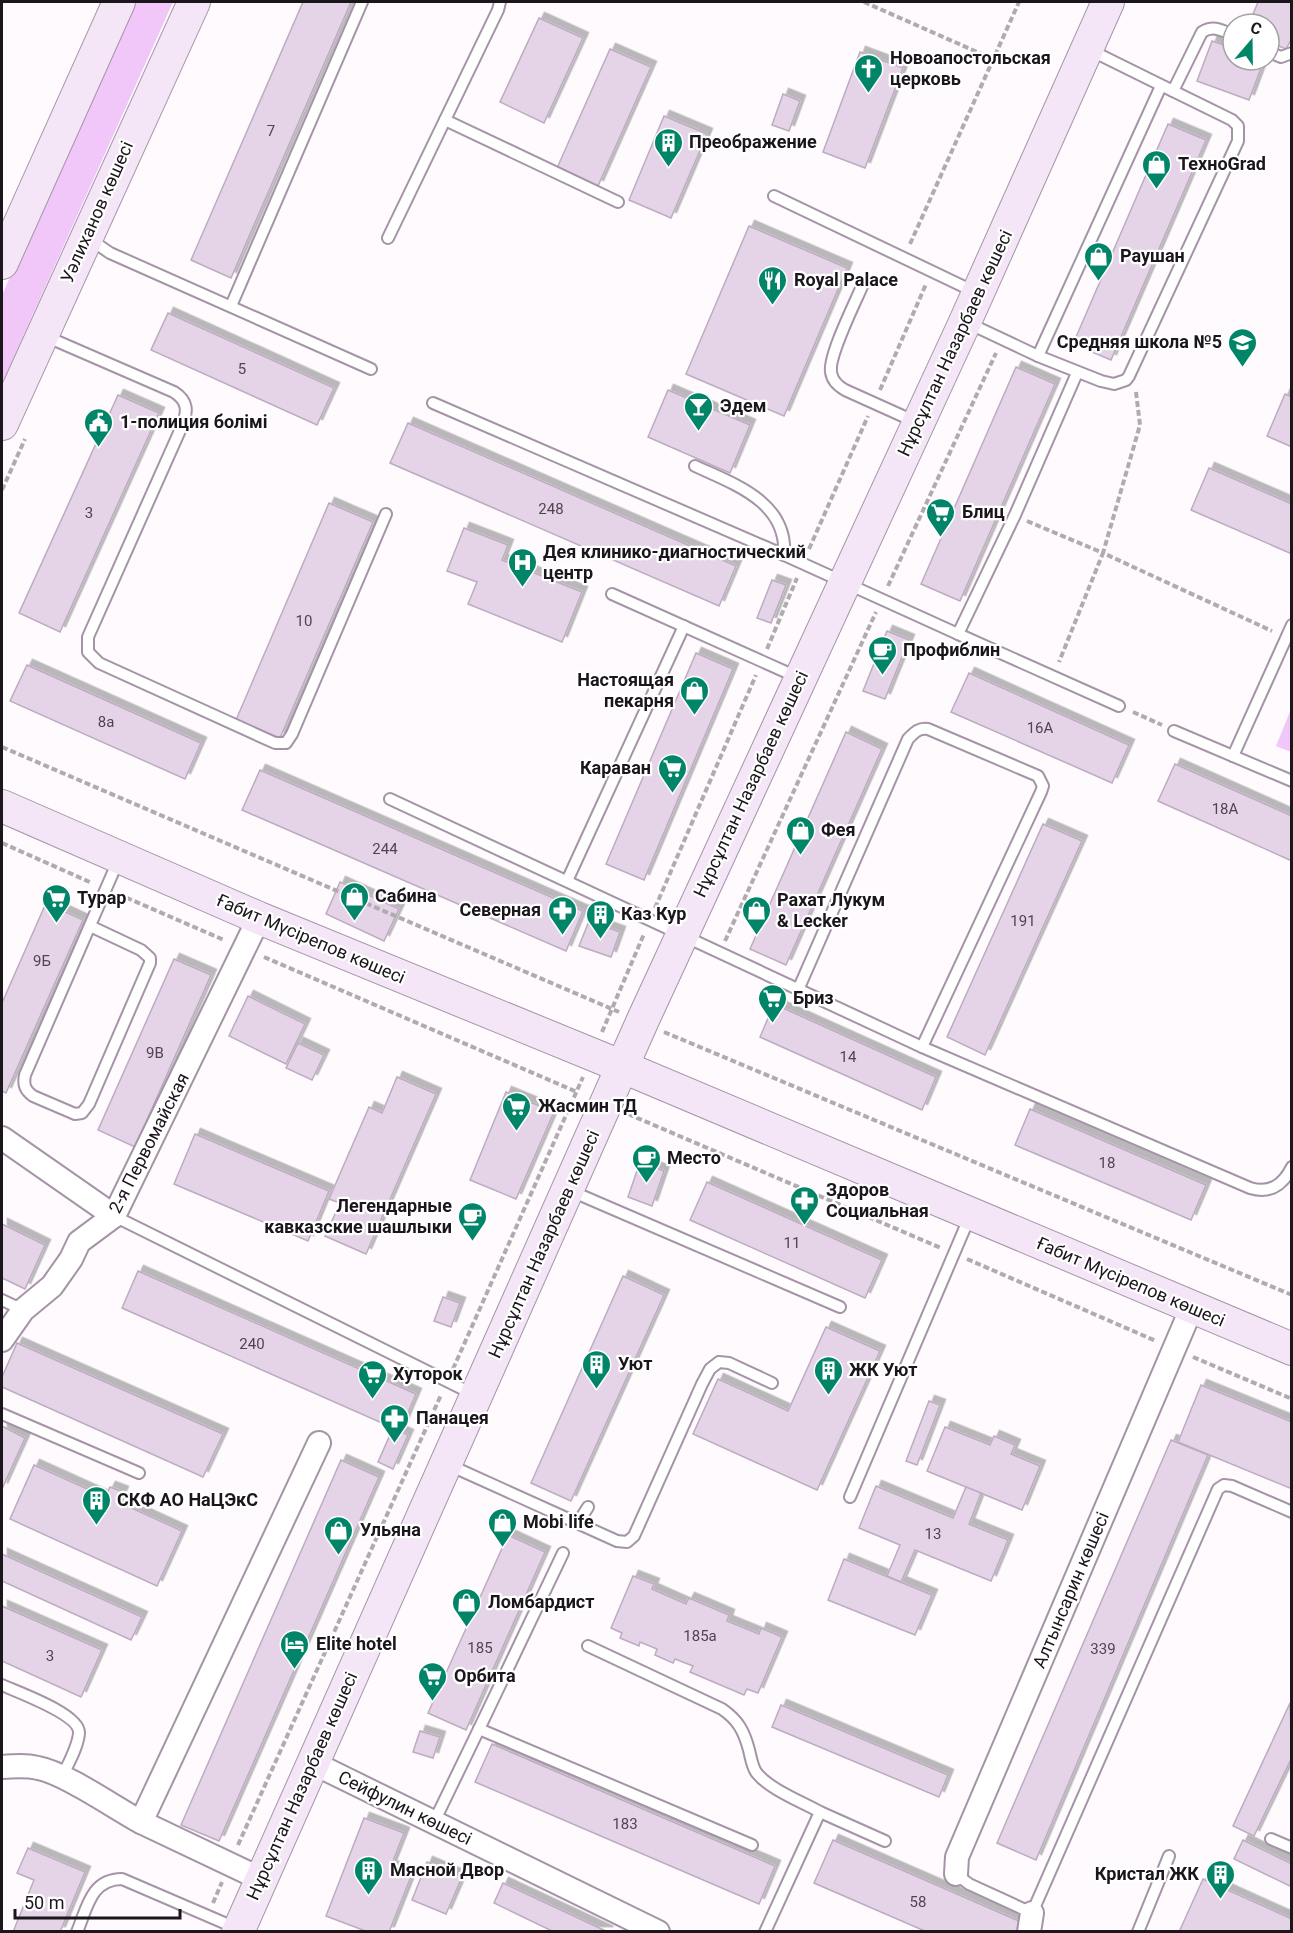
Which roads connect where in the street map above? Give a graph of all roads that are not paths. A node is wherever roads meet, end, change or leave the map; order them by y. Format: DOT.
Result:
graph roads {
  1 [pos="118,2"];
  2 [pos="194,2"];
  3 [pos="362,2"];
  4 [pos="500,2"];
  5 [pos="1108,2"];
  6 [pos="1221,29"];
  7 [pos="1087,49"];
  8 [pos="1161,86"];
  9 [pos="1173,91"];
  10 [pos="445,120"];
  11 [pos="774,196"];
  12 [pos="618,201"];
  13 [pos="85,236"];
  14 [pos="388,238"];
  15 [pos="2,263"];
  16 [pos="863,284"];
  17 [pos="978,293"];
  18 [pos="231,306"];
  19 [pos="966,322"];
  20 [pos="42,335"];
  21 [pos="1038,356"];
  22 [pos="371,369"];
  23 [pos="1077,372"];
  24 [pos="433,403"];
  25 [pos="919,423"];
  26 [pos="2,424"];
  27 [pos="695,466"];
  28 [pos="386,514"];
  29 [pos="784,555"];
  30 [pos="844,583"];
  31 [pos="612,594"];
  32 [pos="1292,625"];
  33 [pos="684,626"];
  34 [pos="958,634"];
  35 [pos="800,679"];
  36 [pos="1119,706"];
  37 [pos="1174,731"];
  38 [pos="1233,756"];
  39 [pos="1292,781"];
  40 [pos="390,799"];
  41 [pos="2,806"];
  42 [pos="119,858"];
  43 [pos="567,881"];
  44 [pos="259,918"];
  45 [pos="90,926"];
  46 [pos="681,936"];
  47 [pos="798,990"];
  48 [pos="922,1047"];
  49 [pos="623,1067"];
  50 [pos="2,1138"];
  51 [pos="1292,1167"];
  52 [pos="568,1190"];
  53 [pos="971,1215"];
  54 [pos="114,1216"];
  55 [pos="2,1300"];
  56 [pos="840,1307"];
  57 [pos="1192,1307"];
  58 [pos="23,1310"];
  59 [pos="2,1340"];
  60 [pos="1292,1349"];
  61 [pos="772,1383"];
  62 [pos="476,1396"];
  63 [pos="2,1414"];
  64 [pos="320,1443"];
  65 [pos="446,1464"];
  66 [pos="139,1473"];
  67 [pos="850,1497"];
  68 [pos="588,1507"];
  69 [pos="1292,1512"];
  70 [pos="575,1522"];
  71 [pos="563,1552"];
  72 [pos="588,1646"];
  73 [pos="2,1685"];
  74 [pos="479,1729"];
  75 [pos="313,1763"];
  76 [pos="2,1767"];
  77 [pos="62,1777"];
  78 [pos="819,1812"];
  79 [pos="141,1822"];
  80 [pos="434,1822"];
  81 [pos="1271,1839"];
  82 [pos="885,1841"];
  83 [pos="752,1845"];
  84 [pos="1292,1848"];
  85 [pos="1169,1856"];
  86 [pos="956,1874"];
  87 [pos="261,1879"];
  88 [pos="1031,1922"];
  89 [pos="238,1931"];
  90 [pos="78,1932"];
  91 [pos="658,1932"];
  92 [pos="765,1932"];
  93 [pos="1138,1932"];
  1 -- 15 [label="main road"];
  2 -- 13 [label="main road, Уәлиханов көшесі"];
  3 -- 18 [label="lane"];
  4 -- 10 [label="lane"];
  5 -- 7 [label="main road, Нұрсұлтан Назарбаев көшесі"];
  6 -- 9 [label="lane"];
  7 -- 8 [label="lane"];
  7 -- 17 [label="main road, Нұрсұлтан Назарбаев көшесі"];
  8 -- 9 [label="lane"];
  8 -- 21 [label="lane"];
  9 -- 23 [label="lane"];
  10 -- 12 [label="lane"];
  10 -- 14 [label="lane"];
  11 -- 17 [label="lane"];
  13 -- 18 [label="lane"];
  13 -- 20 [label="main road, Уәлиханов көшесі"];
  16 -- 25 [label="lane"];
  17 -- 19 [label="main road, Нұрсұлтан Назарбаев көшесі"];
  18 -- 22 [label="lane"];
  19 -- 21 [label="lane"];
  19 -- 25 [label="main road, Нұрсұлтан Назарбаев көшесі"];
  20 -- 26 [label="main road, Уәлиханов көшесі"];
  20 -- 28 [label="lane"];
  21 -- 23 [label="lane"];
  23 -- 34 [label="lane"];
  24 -- 29 [label="lane"];
  25 -- 30 [label="main road, Нұрсұлтан Назарбаев көшесі"];
  27 -- 29 [label="lane"];
  29 -- 30 [label="lane"];
  30 -- 34 [label="lane"];
  30 -- 35 [label="main road, Нұрсұлтан Назарбаев көшесі"];
  31 -- 33 [label="lane"];
  32 -- 38 [label="lane"];
  33 -- 35 [label="lane"];
  33 -- 43 [label="lane"];
  34 -- 36 [label="lane"];
  35 -- 46 [label="main road, Нұрсұлтан Назарбаев көшесі"];
  37 -- 38 [label="lane"];
  38 -- 39 [label="lane"];
  40 -- 43 [label="lane"];
  41 -- 42 [label="main road, Ғабит Мүсірепов көшесі"];
  42 -- 44 [label="main road, Ғабит Мүсірепов көшесі"];
  42 -- 45 [label="lane"];
  43 -- 46 [label="lane"];
  44 -- 49 [label="main road, Ғабит Мүсірепов көшесі"];
  44 -- 54 [label="street, 2-я Первомайская"];
  45 -- 45 [label="lane"];
  46 -- 47 [label="lane"];
  46 -- 49 [label="main road, Нұрсұлтан Назарбаев көшесі"];
  47 -- 48 [label="lane"];
  47 -- 48 [label="lane"];
  48 -- 51 [label="lane"];
  49 -- 52 [label="main road, Нұрсұлтан Назарбаев көшесі"];
  49 -- 53 [label="main road, Ғабит Мүсірепов көшесі"];
  50 -- 54 [label="street"];
  52 -- 56 [label="lane"];
  52 -- 62 [label="main road, Нұрсұлтан Назарбаев көшесі"];
  53 -- 57 [label="main road, Ғабит Мүсірепов көшесі"];
  53 -- 67 [label="lane"];
  54 -- 58 [label="street, 2-я Первомайская"];
  54 -- 62 [label="lane"];
  55 -- 58 [label="lane"];
  57 -- 60 [label="main road, Ғабит Мүсірепов көшесі"];
  57 -- 86 [label="street, Алтынсарин көшесі"];
  58 -- 59 [label="street, 2-я Первомайская"];
  61 -- 70 [label="lane"];
  62 -- 65 [label="main road, Нұрсұлтан Назарбаев көшесі"];
  63 -- 66 [label="lane"];
  64 -- 79 [label="street"];
  65 -- 70 [label="lane"];
  65 -- 75 [label="main road, Нұрсұлтан Назарбаев көшесі"];
  68 -- 70 [label="lane"];
  69 -- 88 [label="lane"];
  71 -- 74 [label="lane"];
  72 -- 78 [label="lane"];
  73 -- 77 [label="lane"];
  74 -- 80 [label="lane"];
  74 -- 83 [label="lane"];
  75 -- 80 [label="street, Сейфулин көшесі"];
  75 -- 87 [label="main road, Нұрсұлтан Назарбаев көшесі"];
  76 -- 77 [label="street"];
  77 -- 79 [label="street"];
  78 -- 82 [label="lane"];
  78 -- 92 [label="lane"];
  79 -- 87 [label="street"];
  80 -- 91 [label="street, Сейфулин көшесі"];
  81 -- 84 [label="lane"];
  85 -- 93 [label="lane"];
  86 -- 88 [label="lane"];
  87 -- 89 [label="main road, Нұрсұлтан Назарбаев көшесі"];
  89 -- 90 [label="lane"];
}
